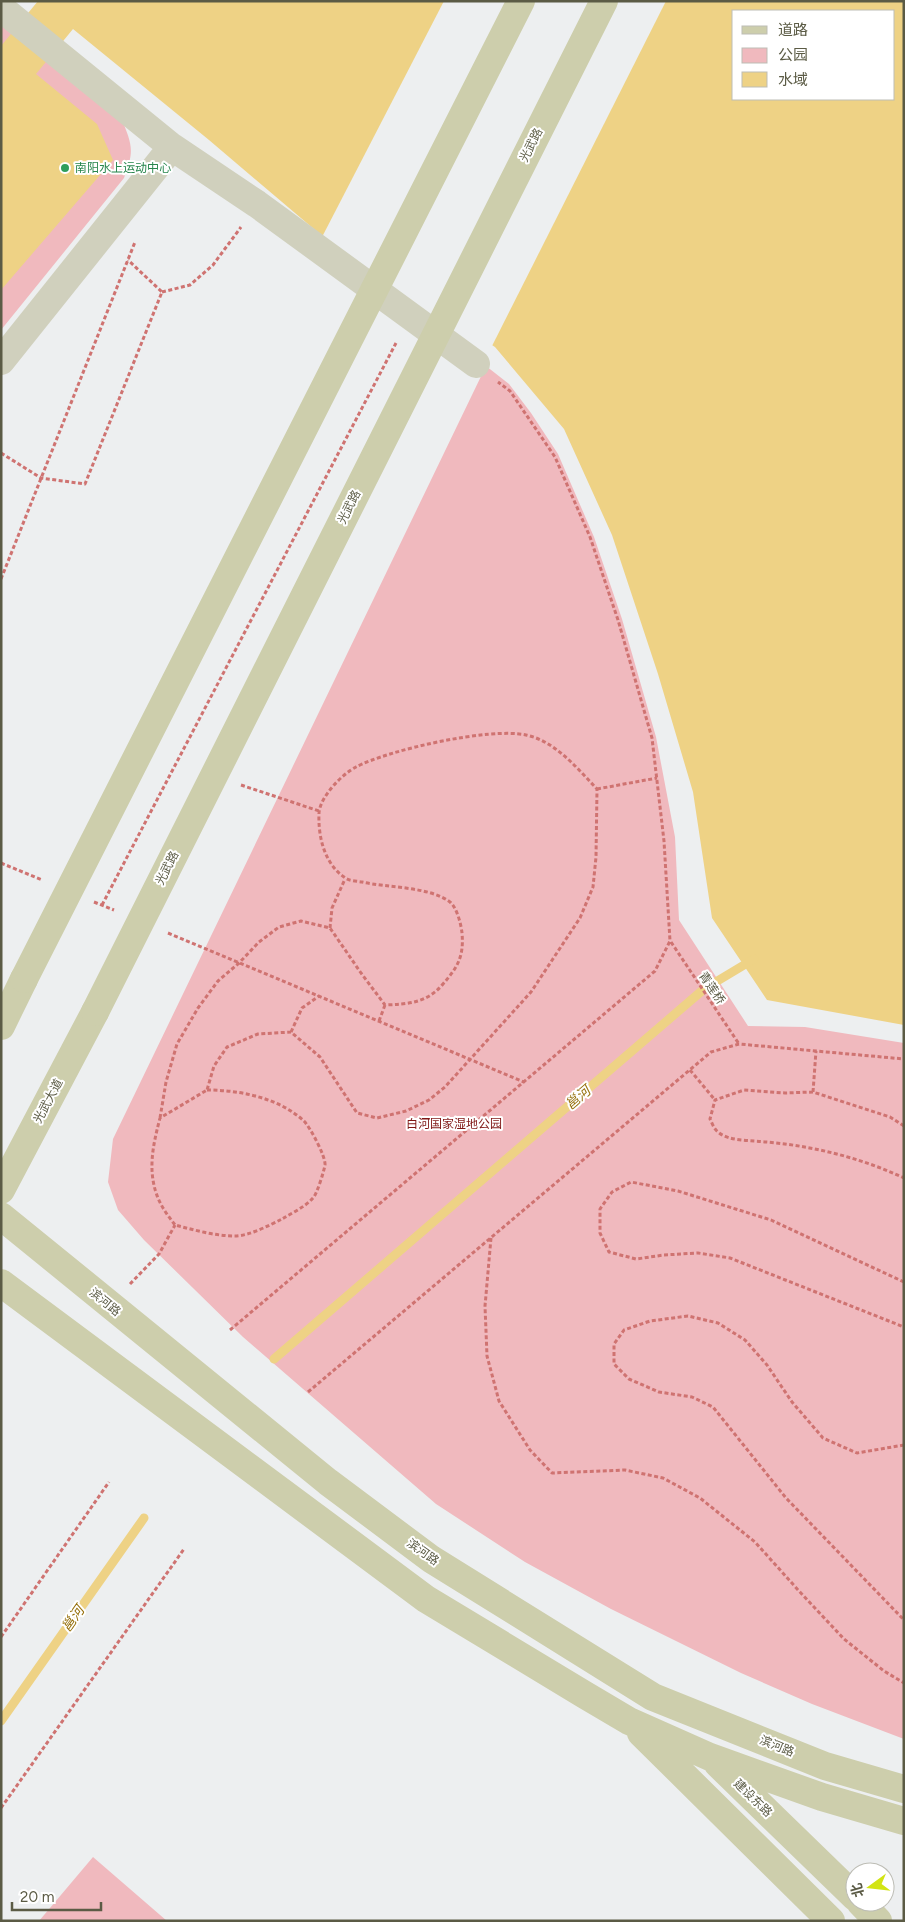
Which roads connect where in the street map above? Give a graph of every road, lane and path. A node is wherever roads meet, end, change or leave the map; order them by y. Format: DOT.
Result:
graph roads {
  1 [pos="521,1"];
  2 [pos="604,1"];
  3 [pos="1,8"];
  4 [pos="172,147"];
  5 [pos="257,204"];
  6 [pos="138,234"];
  7 [pos="128,260"];
  8 [pos="162,292"];
  9 [pos="411,316"];
  10 [pos="1,361"];
  11 [pos="476,364"];
  12 [pos="1,453"];
  13 [pos="41,478"];
  14 [pos="1,579"];
  15 [pos="176,764"];
  16 [pos="185,766"];
  17 [pos="657,778"];
  18 [pos="239,784"];
  19 [pos="597,789"];
  20 [pos="319,811"];
  21 [pos="1,863"];
  22 [pos="345,879"];
  23 [pos="47,882"];
  24 [pos="93,901"];
  25 [pos="102,905"];
  26 [pos="120,913"];
  27 [pos="330,928"];
  28 [pos="166,932"];
  29 [pos="670,941"];
  30 [pos="239,963"];
  31 [pos="319,996"];
  32 [pos="385,1005"];
  33 [pos="95,1012"];
  34 [pos="379,1021"];
  35 [pos="1,1026"];
  36 [pos="291,1032"];
  37 [pos="739,1044"];
  38 [pos="816,1051"];
  39 [pos="904,1059"];
  40 [pos="470,1060"];
  41 [pos="690,1070"];
  42 [pos="524,1082"];
  43 [pos="208,1090"];
  44 [pos="814,1092"];
  45 [pos="715,1100"];
  46 [pos="160,1118"];
  47 [pos="904,1126"];
  48 [pos="904,1178"];
  49 [pos="1,1190"];
  50 [pos="1,1216"];
  51 [pos="175,1225"];
  52 [pos="491,1238"];
  53 [pos="904,1282"];
  54 [pos="1,1283"];
  55 [pos="110,1306"];
  56 [pos="904,1328"];
  57 [pos="230,1330"];
  58 [pos="308,1392"];
  59 [pos="904,1445"];
  60 [pos="109,1482"];
  61 [pos="184,1549"];
  62 [pos="904,1620"];
  63 [pos="1,1637"];
  64 [pos="904,1683"];
  65 [pos="653,1697"];
  66 [pos="629,1722"];
  67 [pos="710,1757"];
  68 [pos="904,1789"];
  69 [pos="1,1808"];
  70 [pos="904,1821"];
  71 [pos="845,1887"];
  72 [pos="831,1921"];
  1 -- 35 [label="main road, bridge"];
  2 -- 33 [label="main road, 光武路, bridge"];
  3 -- 4 [label="lane"];
  4 -- 5 [label="lane"];
  4 -- 10 [label="lane"];
  5 -- 8 [label="path"];
  5 -- 9 [label="lane"];
  6 -- 7 [label="path"];
  7 -- 8 [label="path"];
  7 -- 13 [label="path"];
  8 -- 13 [label="path"];
  9 -- 11 [label="lane"];
  9 -- 15 [label="path"];
  11 -- 17 [label="path"];
  12 -- 13 [label="path"];
  13 -- 14 [label="path"];
  15 -- 16 [label="path"];
  15 -- 25 [label="path"];
  17 -- 19 [label="path"];
  17 -- 29 [label="path"];
  18 -- 20 [label="path"];
  19 -- 20 [label="path"];
  19 -- 40 [label="path"];
  20 -- 22 [label="path"];
  21 -- 23 [label="path"];
  22 -- 27 [label="path"];
  22 -- 32 [label="path"];
  24 -- 25 [label="path"];
  25 -- 26 [label="path"];
  27 -- 30 [label="path"];
  27 -- 32 [label="path"];
  28 -- 30 [label="path"];
  29 -- 37 [label="path, 青莲桥"];
  29 -- 42 [label="path"];
  30 -- 31 [label="path"];
  30 -- 46 [label="path"];
  31 -- 34 [label="path"];
  31 -- 36 [label="path"];
  32 -- 34 [label="path"];
  33 -- 49 [label="main road, 光武大道"];
  34 -- 40 [label="path"];
  36 -- 40 [label="path"];
  36 -- 43 [label="path"];
  37 -- 38 [label="path"];
  37 -- 41 [label="path"];
  38 -- 39 [label="path"];
  38 -- 44 [label="path"];
  40 -- 42 [label="path"];
  41 -- 45 [label="path"];
  41 -- 52 [label="path"];
  42 -- 57 [label="path"];
  43 -- 46 [label="path"];
  43 -- 51 [label="path"];
  44 -- 45 [label="path"];
  44 -- 47 [label="path"];
  45 -- 48 [label="path"];
  46 -- 51 [label="path"];
  50 -- 55 [label="main road, 滨河路"];
  51 -- 55 [label="path"];
  52 -- 58 [label="path"];
  52 -- 64 [label="path"];
  53 -- 56 [label="path"];
  54 -- 66 [label="main road"];
  55 -- 65 [label="main road, 滨河路"];
  59 -- 62 [label="path"];
  60 -- 63 [label="path"];
  61 -- 69 [label="path"];
  65 -- 67 [label="main road, 建设东路"];
  65 -- 68 [label="main road, 滨河路"];
  66 -- 67 [label="main road"];
  66 -- 72 [label="main road"];
  67 -- 70 [label="main road"];
  67 -- 71 [label="main road, 建设东路"];
}
